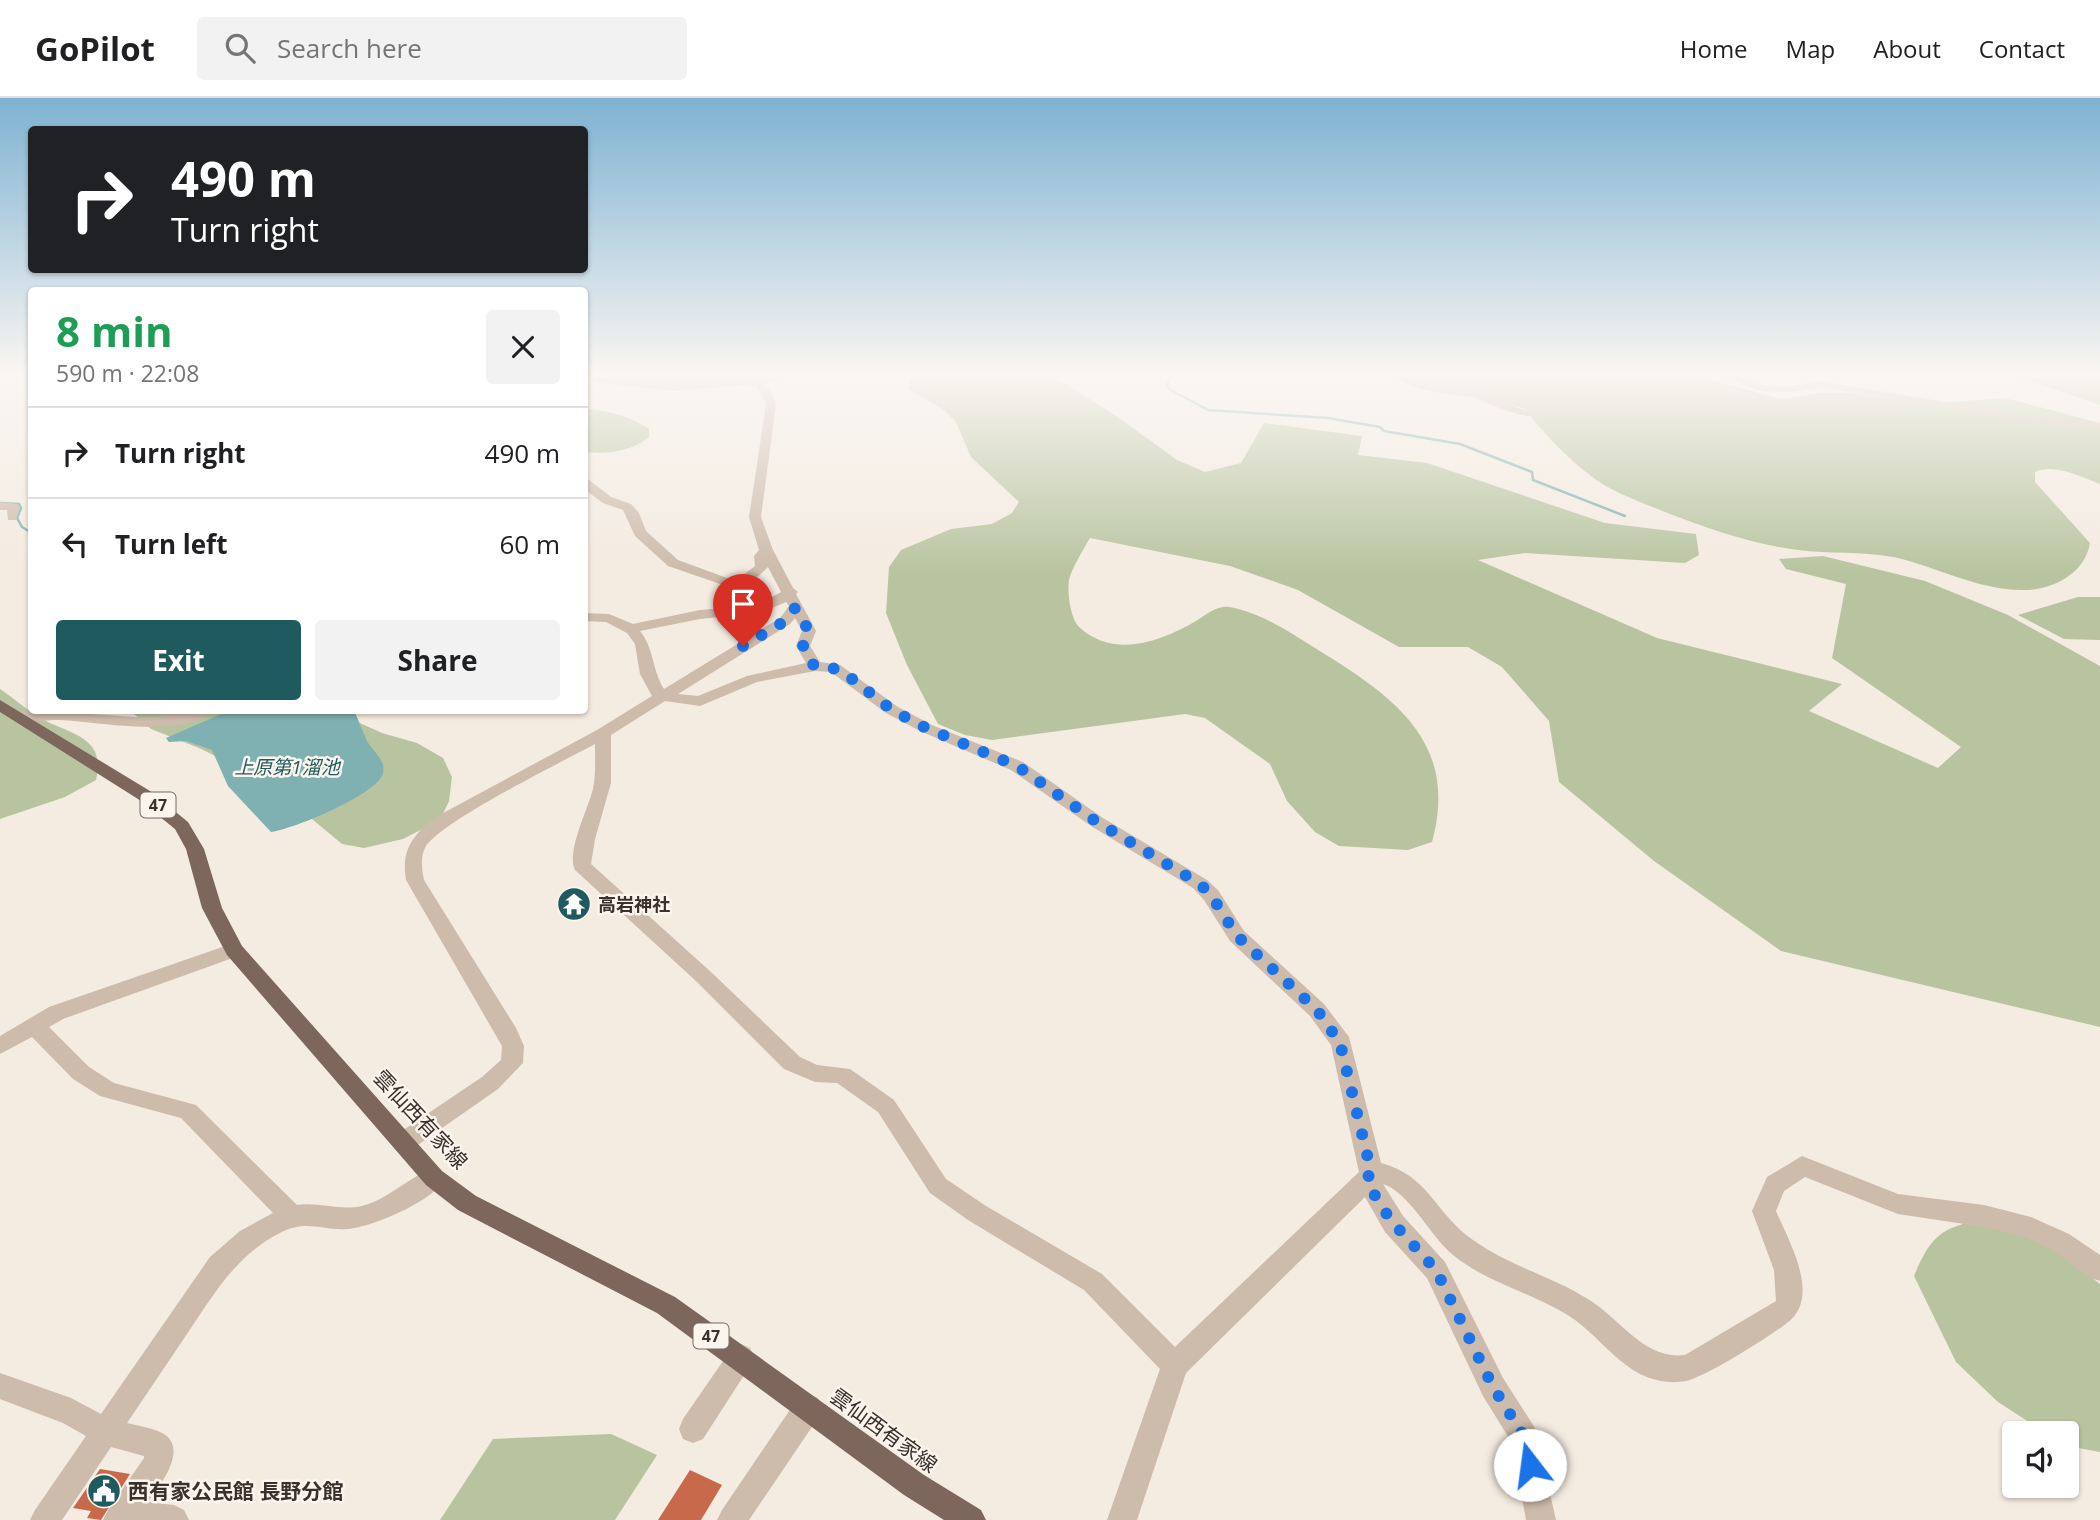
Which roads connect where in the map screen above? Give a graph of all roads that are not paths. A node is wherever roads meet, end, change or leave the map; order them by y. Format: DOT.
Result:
graph roads {
  1 [pos="767,440"];
  2 [pos="588,486"];
  3 [pos="0,506"];
  4 [pos="12,517"];
  5 [pos="766,550"];
  6 [pos="791,592"];
  7 [pos="795,608"];
  8 [pos="588,616"];
  9 [pos="630,629"];
  10 [pos="814,666"];
  11 [pos="660,696"];
  12 [pos="0,705"];
  13 [pos="39,714"];
  14 [pos="39,714"];
  15 [pos="194,714"];
  16 [pos="16,716"];
  17 [pos="603,733"];
  18 [pos="234,950"];
  19 [pos="34,1026"];
  20 [pos="0,1046"];
  21 [pos="404,1142"];
  22 [pos="1369,1175"];
  23 [pos="434,1178"];
  24 [pos="293,1217"];
  25 [pos="2100,1270"];
  26 [pos="741,1357"];
  27 [pos="1175,1365"];
  28 [pos="0,1386"];
  29 [pos="808,1408"];
  30 [pos="693,1429"];
  31 [pos="107,1432"];
  32 [pos="120,1517"];
  33 [pos="45,1520"];
  34 [pos="174,1520"];
  35 [pos="732,1520"];
  36 [pos="971,1520"];
  37 [pos="1122,1520"];
  38 [pos="1541,1520"];
  1 -- 5 [label="street"];
  2 -- 5 [label="street"];
  3 -- 4 [label="street"];
  5 -- 6 [label="street"];
  6 -- 7 [label="street"];
  6 -- 9 [label="street"];
  7 -- 10 [label="street"];
  7 -- 11 [label="street"];
  8 -- 9 [label="street"];
  9 -- 11 [label="street"];
  10 -- 11 [label="street"];
  10 -- 22 [label="street"];
  11 -- 17 [label="street"];
  12 -- 16 [label="main road, 雲仙西有家線 / 47"];
  13 -- 15 [label="street"];
  14 -- 16 [label="street"];
  16 -- 18 [label="main road, 雲仙西有家線 / 47"];
  17 -- 21 [label="street"];
  17 -- 27 [label="street"];
  18 -- 19 [label="street"];
  18 -- 21 [label="main road, 雲仙西有家線 / 47"];
  19 -- 20 [label="street"];
  19 -- 24 [label="street"];
  21 -- 23 [label="main road, 雲仙西有家線 / 47"];
  22 -- 25 [label="street"];
  22 -- 27 [label="street"];
  22 -- 38 [label="street"];
  23 -- 24 [label="street"];
  23 -- 26 [label="main road, 雲仙西有家線 / 47"];
  24 -- 31 [label="street"];
  26 -- 29 [label="main road, 雲仙西有家線 / 47"];
  26 -- 30 [label="street"];
  27 -- 37 [label="street"];
  28 -- 31 [label="street"];
  29 -- 35 [label="street"];
  29 -- 36 [label="main road, 雲仙西有家線 / 47"];
  31 -- 32 [label="street"];
  31 -- 33 [label="street"];
  32 -- 34 [label="street"];
}
